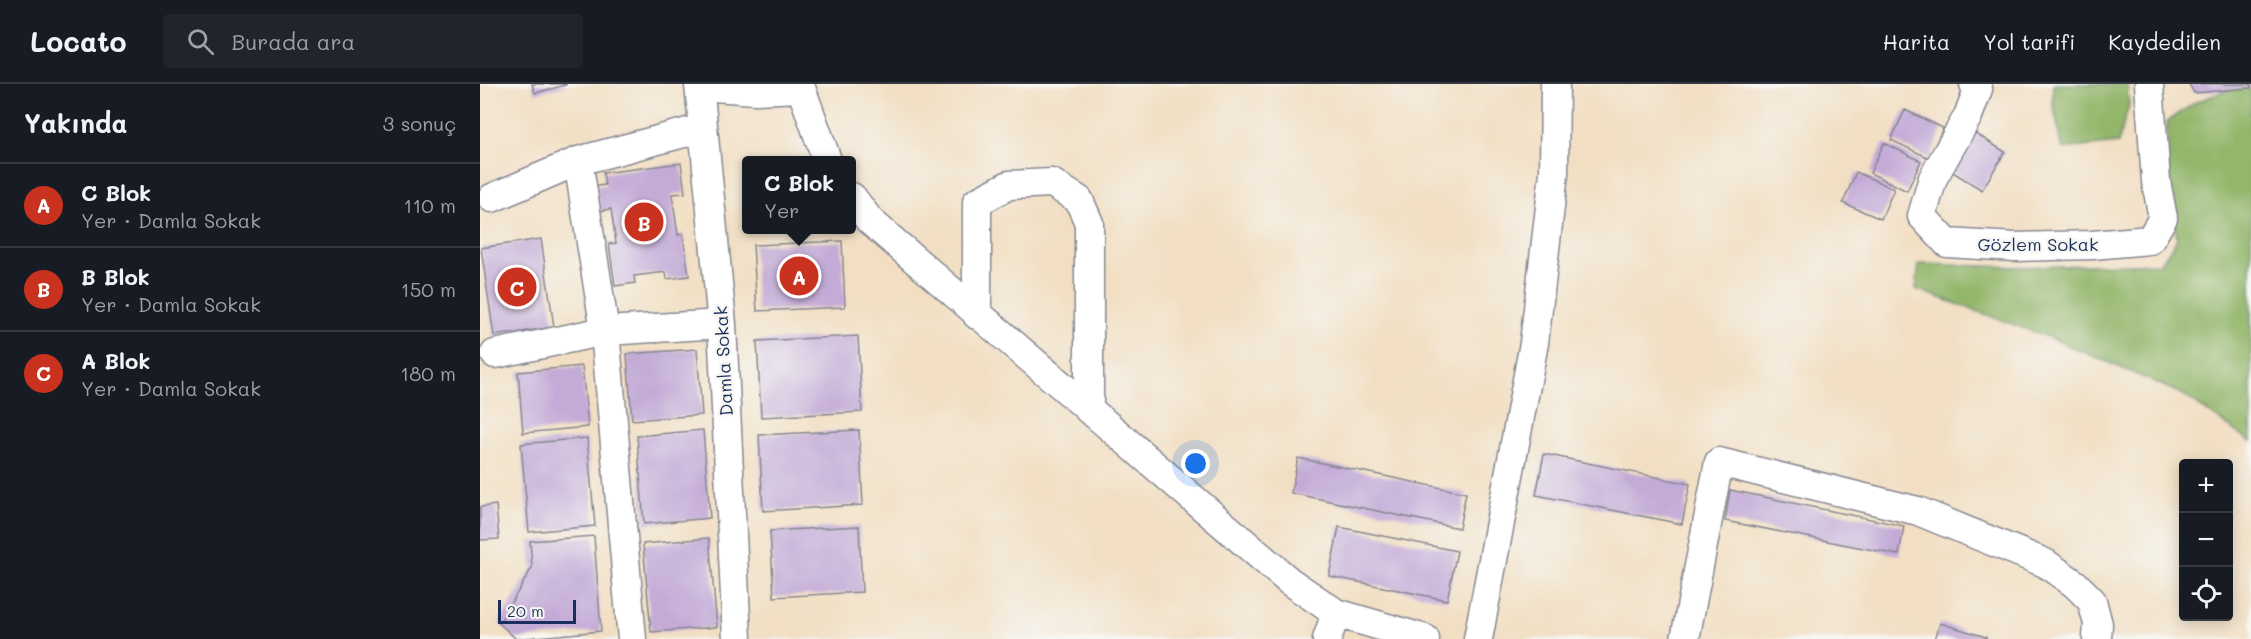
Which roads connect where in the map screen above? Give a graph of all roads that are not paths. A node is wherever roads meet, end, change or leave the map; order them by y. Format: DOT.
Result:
graph roads {
  1 [pos="1555,84"];
  2 [pos="1974,84"];
  3 [pos="2149,84"];
  4 [pos="699,85"];
  5 [pos="806,85"];
  6 [pos="703,128"];
  7 [pos="826,156"];
  8 [pos="578,161"];
  9 [pos="492,198"];
  10 [pos="856,202"];
  11 [pos="978,315"];
  12 [pos="722,324"];
  13 [pos="604,331"];
  14 [pos="495,354"];
  15 [pos="1089,410"];
  16 [pos="1331,626"];
  17 [pos="729,638"];
  18 [pos="633,639"];
  19 [pos="1425,639"];
  20 [pos="1478,639"];
  21 [pos="1685,639"];
  22 [pos="2097,639"];
  1 -- 20 [label="street"];
  2 -- 3 [label="street, Gözlem Sokak"];
  4 -- 5 [label="street"];
  4 -- 6 [label="street, Damla Sokak"];
  5 -- 7 [label="street"];
  6 -- 8 [label="street"];
  6 -- 12 [label="street, Damla Sokak"];
  8 -- 9 [label="street"];
  8 -- 13 [label="street"];
  10 -- 11 [label="street"];
  11 -- 15 [label="street"];
  11 -- 15 [label="street"];
  12 -- 13 [label="street"];
  12 -- 17 [label="street, Damla Sokak"];
  13 -- 14 [label="street"];
  13 -- 18 [label="street"];
  15 -- 16 [label="street"];
  16 -- 19 [label="street"];
  21 -- 22 [label="street"];
}
